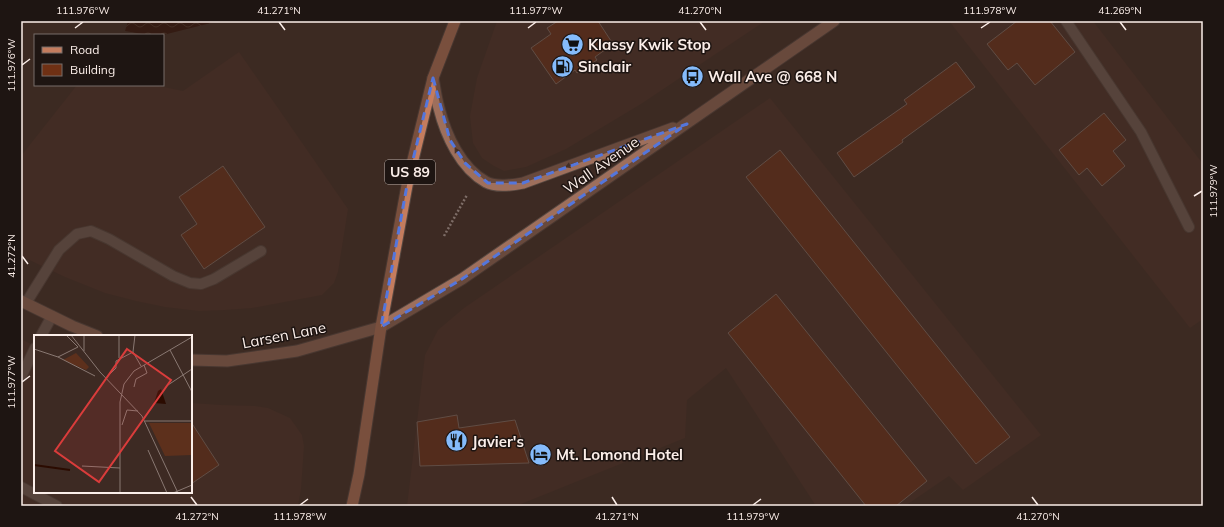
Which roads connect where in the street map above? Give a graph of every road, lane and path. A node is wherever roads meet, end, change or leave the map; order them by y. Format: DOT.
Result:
graph roads {
  1 [pos="455,21"];
  2 [pos="834,21"];
  3 [pos="1066,21"];
  4 [pos="433,78"];
  5 [pos="687,124"];
  6 [pos="467,195"];
  7 [pos="1189,226"];
  8 [pos="444,236"];
  9 [pos="261,251"];
  10 [pos="23,302"];
  11 [pos="52,316"];
  12 [pos="381,327"];
  13 [pos="42,335"];
  14 [pos="95,335"];
  15 [pos="34,350"];
  16 [pos="192,360"];
  17 [pos="21,377"];
  18 [pos="21,487"];
  19 [pos="57,506"];
  20 [pos="352,506"];
  1 -- 4 [label="main road, US 89"];
  2 -- 5 [label="main road, Wall Avenue"];
  3 -- 7 [label="lane"];
  5 -- 4 [label="main road, one-way"];
  4 -- 12 [label="main road, US 89"];
  5 -- 12 [label="main road, Wall Avenue"];
  6 -- 8 [label="path"];
  9 -- 10 [label="lane"];
  10 -- 11 [label="main road"];
  11 -- 13 [label="lane"];
  11 -- 14 [label="main road"];
  12 -- 16 [label="main road, Larsen Lane"];
  12 -- 20 [label="main road, US 89"];
  15 -- 17 [label="lane"];
  18 -- 19 [label="lane"];
}
